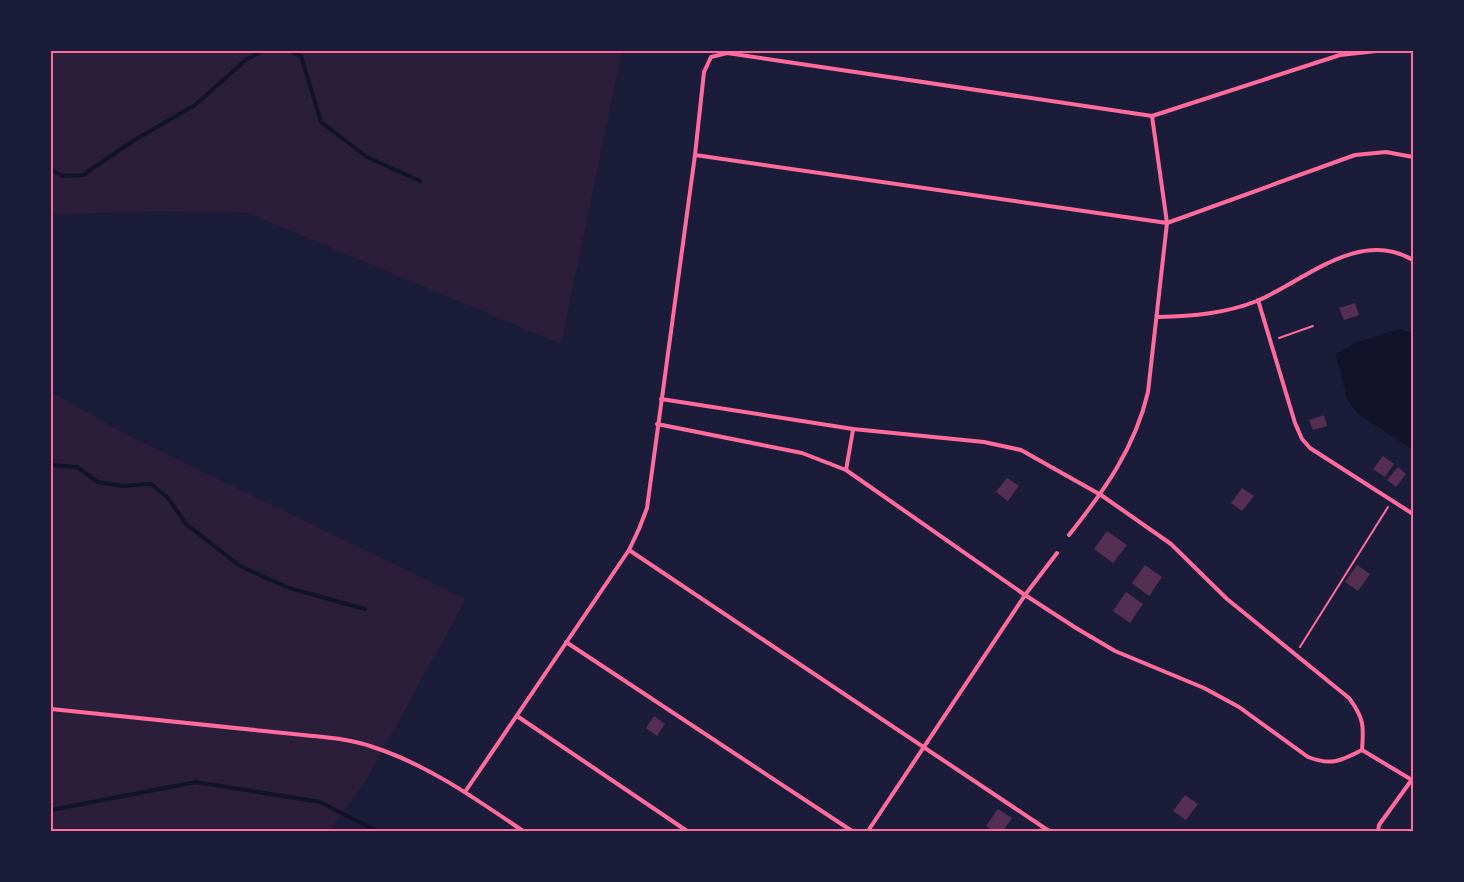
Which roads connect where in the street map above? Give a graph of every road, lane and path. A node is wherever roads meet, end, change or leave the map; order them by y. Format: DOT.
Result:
graph roads {
  1 [pos="1377,51"];
  2 [pos="1152,116"];
  3 [pos="695,155"];
  4 [pos="1413,157"];
  5 [pos="1167,223"];
  6 [pos="1413,260"];
  7 [pos="1258,300"];
  8 [pos="1158,317"];
  9 [pos="1313,326"];
  10 [pos="1271,341"];
  11 [pos="662,399"];
  12 [pos="657,424"];
  13 [pos="854,429"];
  14 [pos="846,470"];
  15 [pos="1101,495"];
  16 [pos="1392,500"];
  17 [pos="1413,514"];
  18 [pos="1070,535"];
  19 [pos="629,550"];
  20 [pos="1057,553"];
  21 [pos="1025,596"];
  22 [pos="566,642"];
  23 [pos="1296,655"];
  24 [pos="51,709"];
  25 [pos="517,716"];
  26 [pos="924,746"];
  27 [pos="1362,750"];
  28 [pos="1412,779"];
  29 [pos="465,792"];
  30 [pos="523,831"];
  31 [pos="687,831"];
  32 [pos="852,831"];
  33 [pos="868,831"];
  34 [pos="1049,831"];
  35 [pos="1378,831"];
  1 -- 2 [label="lane"];
  2 -- 3 [label="lane"];
  2 -- 5 [label="lane"];
  3 -- 5 [label="lane"];
  3 -- 11 [label="lane"];
  4 -- 5 [label="lane"];
  5 -- 8 [label="lane"];
  6 -- 7 [label="lane"];
  7 -- 8 [label="lane"];
  7 -- 10 [label="lane"];
  8 -- 15 [label="lane"];
  9 -- 10 [label="path"];
  10 -- 16 [label="lane"];
  11 -- 12 [label="lane"];
  11 -- 13 [label="lane"];
  12 -- 14 [label="lane"];
  12 -- 19 [label="lane"];
  13 -- 14 [label="lane"];
  13 -- 15 [label="lane"];
  14 -- 21 [label="lane"];
  15 -- 18 [label="lane"];
  15 -- 23 [label="lane"];
  16 -- 17 [label="lane"];
  16 -- 23 [label="path"];
  19 -- 22 [label="lane"];
  19 -- 26 [label="lane"];
  20 -- 21 [label="lane"];
  21 -- 26 [label="lane"];
  21 -- 27 [label="lane"];
  22 -- 25 [label="lane"];
  22 -- 32 [label="lane"];
  23 -- 27 [label="lane"];
  24 -- 29 [label="lane"];
  25 -- 29 [label="lane"];
  25 -- 31 [label="lane"];
  26 -- 33 [label="lane"];
  26 -- 34 [label="lane"];
  27 -- 28 [label="lane"];
  28 -- 35 [label="lane"];
  29 -- 30 [label="lane"];
}
